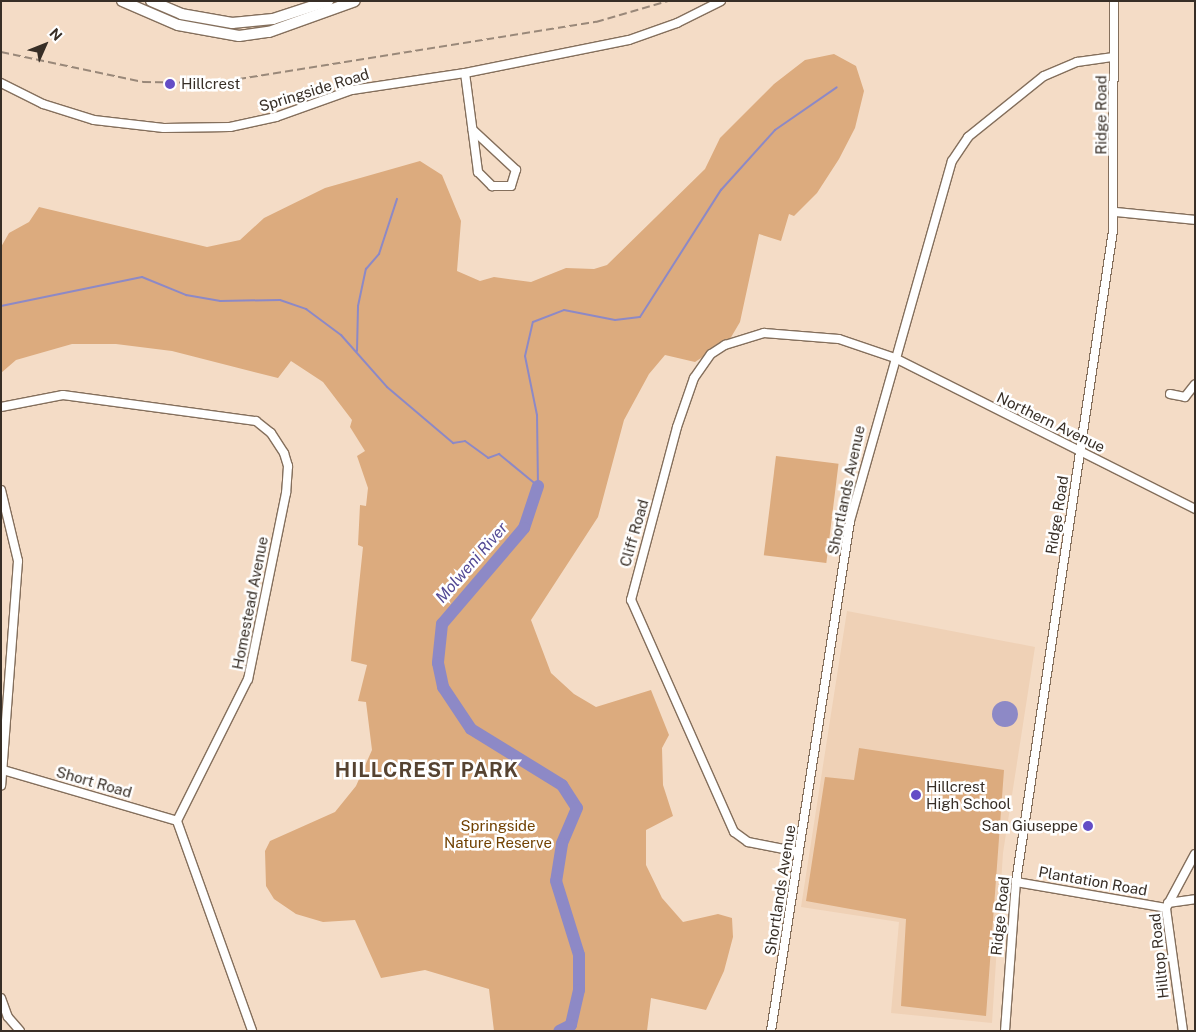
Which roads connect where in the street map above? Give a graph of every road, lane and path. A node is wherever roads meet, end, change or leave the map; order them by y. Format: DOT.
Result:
graph roads {
  1 [pos="122,1"];
  2 [pos="151,1"];
  3 [pos="328,1"];
  4 [pos="356,1"];
  5 [pos="720,1"];
  6 [pos="1114,1"];
  7 [pos="166,5"];
  8 [pos="160,19"];
  9 [pos="1114,57"];
  10 [pos="465,73"];
  11 [pos="1,83"];
  12 [pos="472,130"];
  13 [pos="1114,212"];
  14 [pos="1195,220"];
  15 [pos="896,358"];
  16 [pos="1195,384"];
  17 [pos="1170,394"];
  18 [pos="1,407"];
  19 [pos="1080,452"];
  20 [pos="1,490"];
  21 [pos="1195,509"];
  22 [pos="3,770"];
  23 [pos="1,785"];
  24 [pos="177,821"];
  25 [pos="799,852"];
  26 [pos="1195,854"];
  27 [pos="1016,882"];
  28 [pos="1195,898"];
  29 [pos="1167,906"];
  30 [pos="1,998"];
  31 [pos="20,1031"];
  32 [pos="252,1031"];
  33 [pos="771,1031"];
  34 [pos="1005,1031"];
  35 [pos="1183,1031"];
  1 -- 8 [label="main road"];
  2 -- 7 [label="main road"];
  3 -- 7 [label="main road"];
  4 -- 8 [label="main road"];
  5 -- 10 [label="street, Springside Road"];
  6 -- 9 [label="street, Ridge Road"];
  7 -- 8 [label="street"];
  9 -- 13 [label="street, Ridge Road"];
  9 -- 15 [label="street, Shortlands Avenue"];
  10 -- 11 [label="street, Springside Road"];
  10 -- 12 [label="street"];
  12 -- 12 [label="street"];
  13 -- 14 [label="street"];
  13 -- 19 [label="street, Ridge Road"];
  15 -- 19 [label="street, Northern Avenue"];
  15 -- 25 [label="street, Shortlands Avenue"];
  15 -- 25 [label="street, Cliff Road"];
  16 -- 17 [label="street"];
  18 -- 24 [label="street, Homestead Avenue"];
  19 -- 21 [label="street, Northern Avenue"];
  19 -- 27 [label="street, Ridge Road"];
  20 -- 22 [label="street"];
  22 -- 23 [label="street"];
  22 -- 24 [label="street, Short Road"];
  24 -- 32 [label="street"];
  25 -- 33 [label="street, Shortlands Avenue"];
  26 -- 29 [label="street, Hilltop Road"];
  27 -- 29 [label="street, Plantation Road"];
  27 -- 34 [label="street, Ridge Road"];
  28 -- 29 [label="street, Plantation Road"];
  29 -- 35 [label="street, Hilltop Road"];
  30 -- 31 [label="street"];
}
